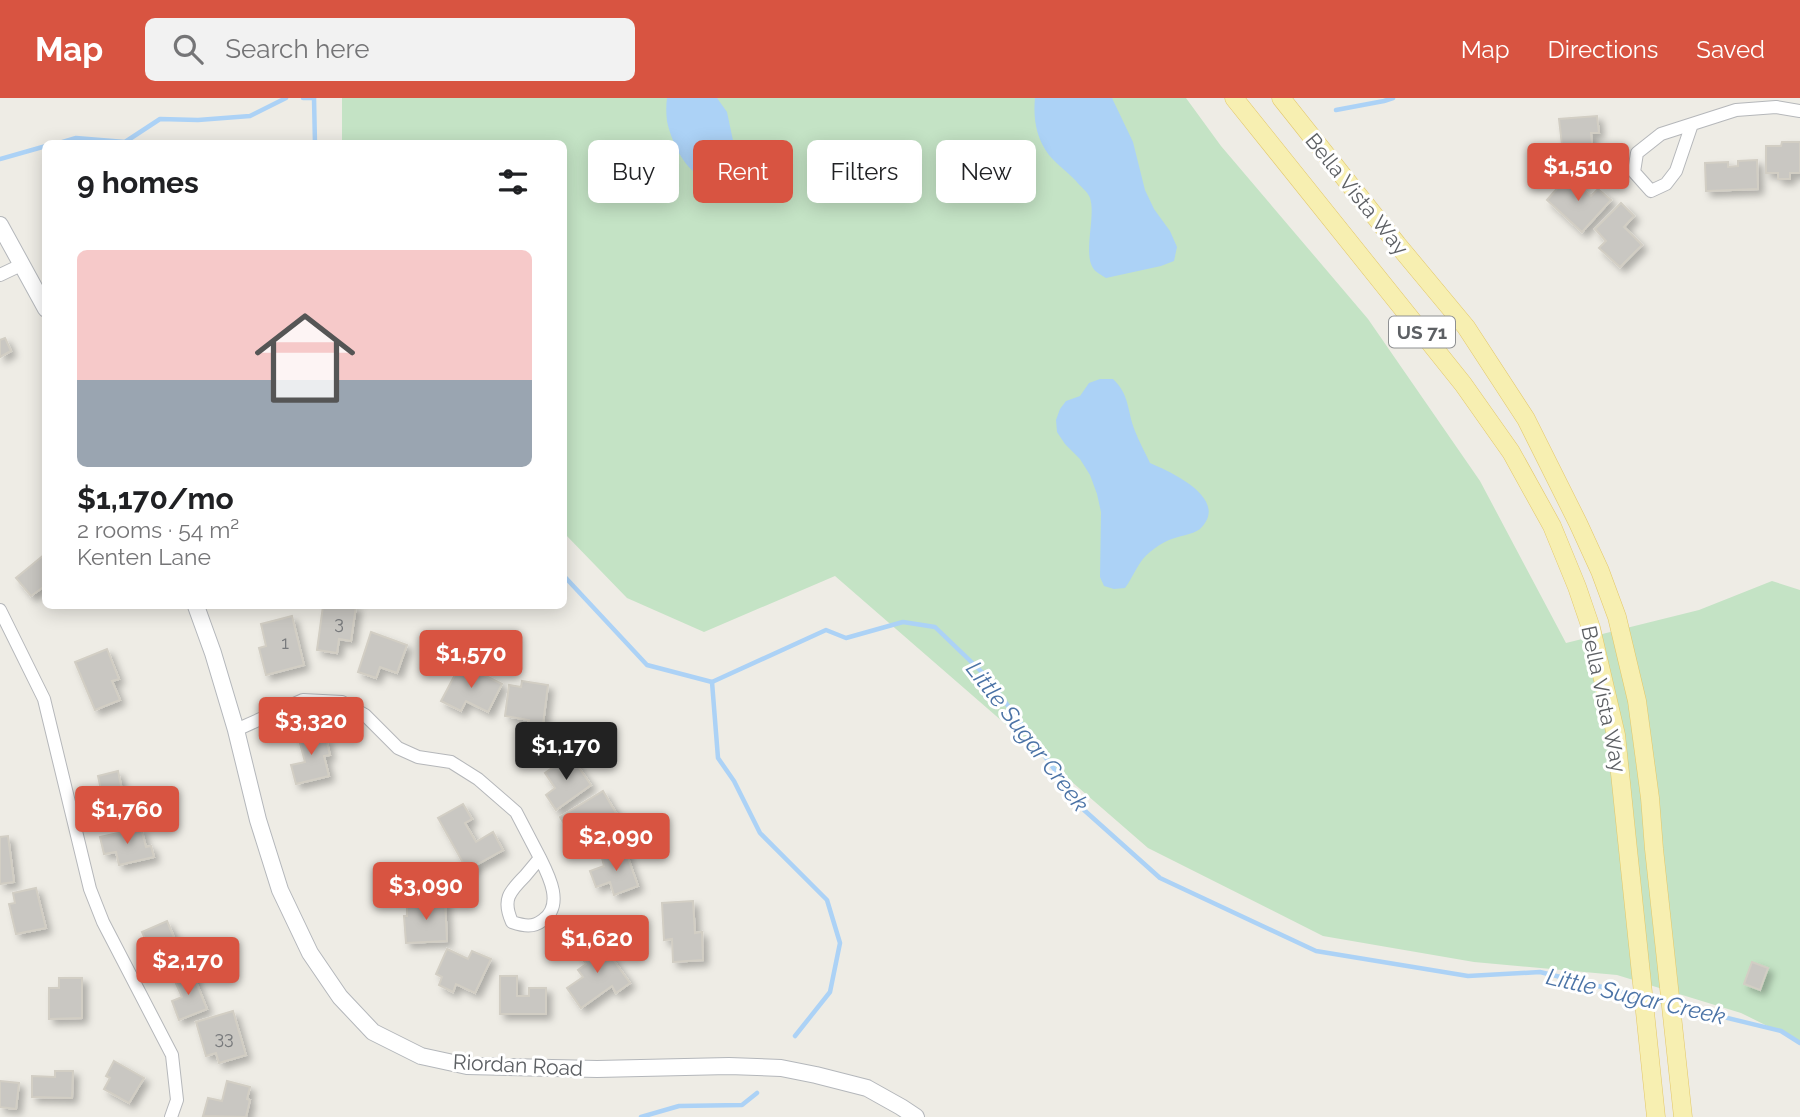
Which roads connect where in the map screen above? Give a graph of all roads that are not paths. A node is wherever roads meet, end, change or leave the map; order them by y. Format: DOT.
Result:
graph roads {
  1 [pos="1234,98"];
  2 [pos="1281,98"];
  3 [pos="1800,111"];
  4 [pos="1692,124"];
  5 [pos="0,225"];
  6 [pos="21,265"];
  7 [pos="0,275"];
  8 [pos="42,302"];
  9 [pos="197,609"];
  10 [pos="0,610"];
  11 [pos="236,730"];
  12 [pos="540,858"];
  13 [pos="1682,1110"];
  14 [pos="171,1117"];
  15 [pos="916,1117"];
  16 [pos="1656,1117"];
  1 -- 16 [label="main road, Bella Vista Way / US 71"];
  2 -- 13 [label="main road, Bella Vista Way / US 71"];
  3 -- 4 [label="street"];
  4 -- 4 [label="street"];
  5 -- 6 [label="street"];
  6 -- 7 [label="street"];
  6 -- 8 [label="street"];
  9 -- 11 [label="street, Riordan Road"];
  10 -- 14 [label="street"];
  11 -- 12 [label="street"];
  11 -- 15 [label="street, Riordan Road"];
  12 -- 12 [label="street"];
}
